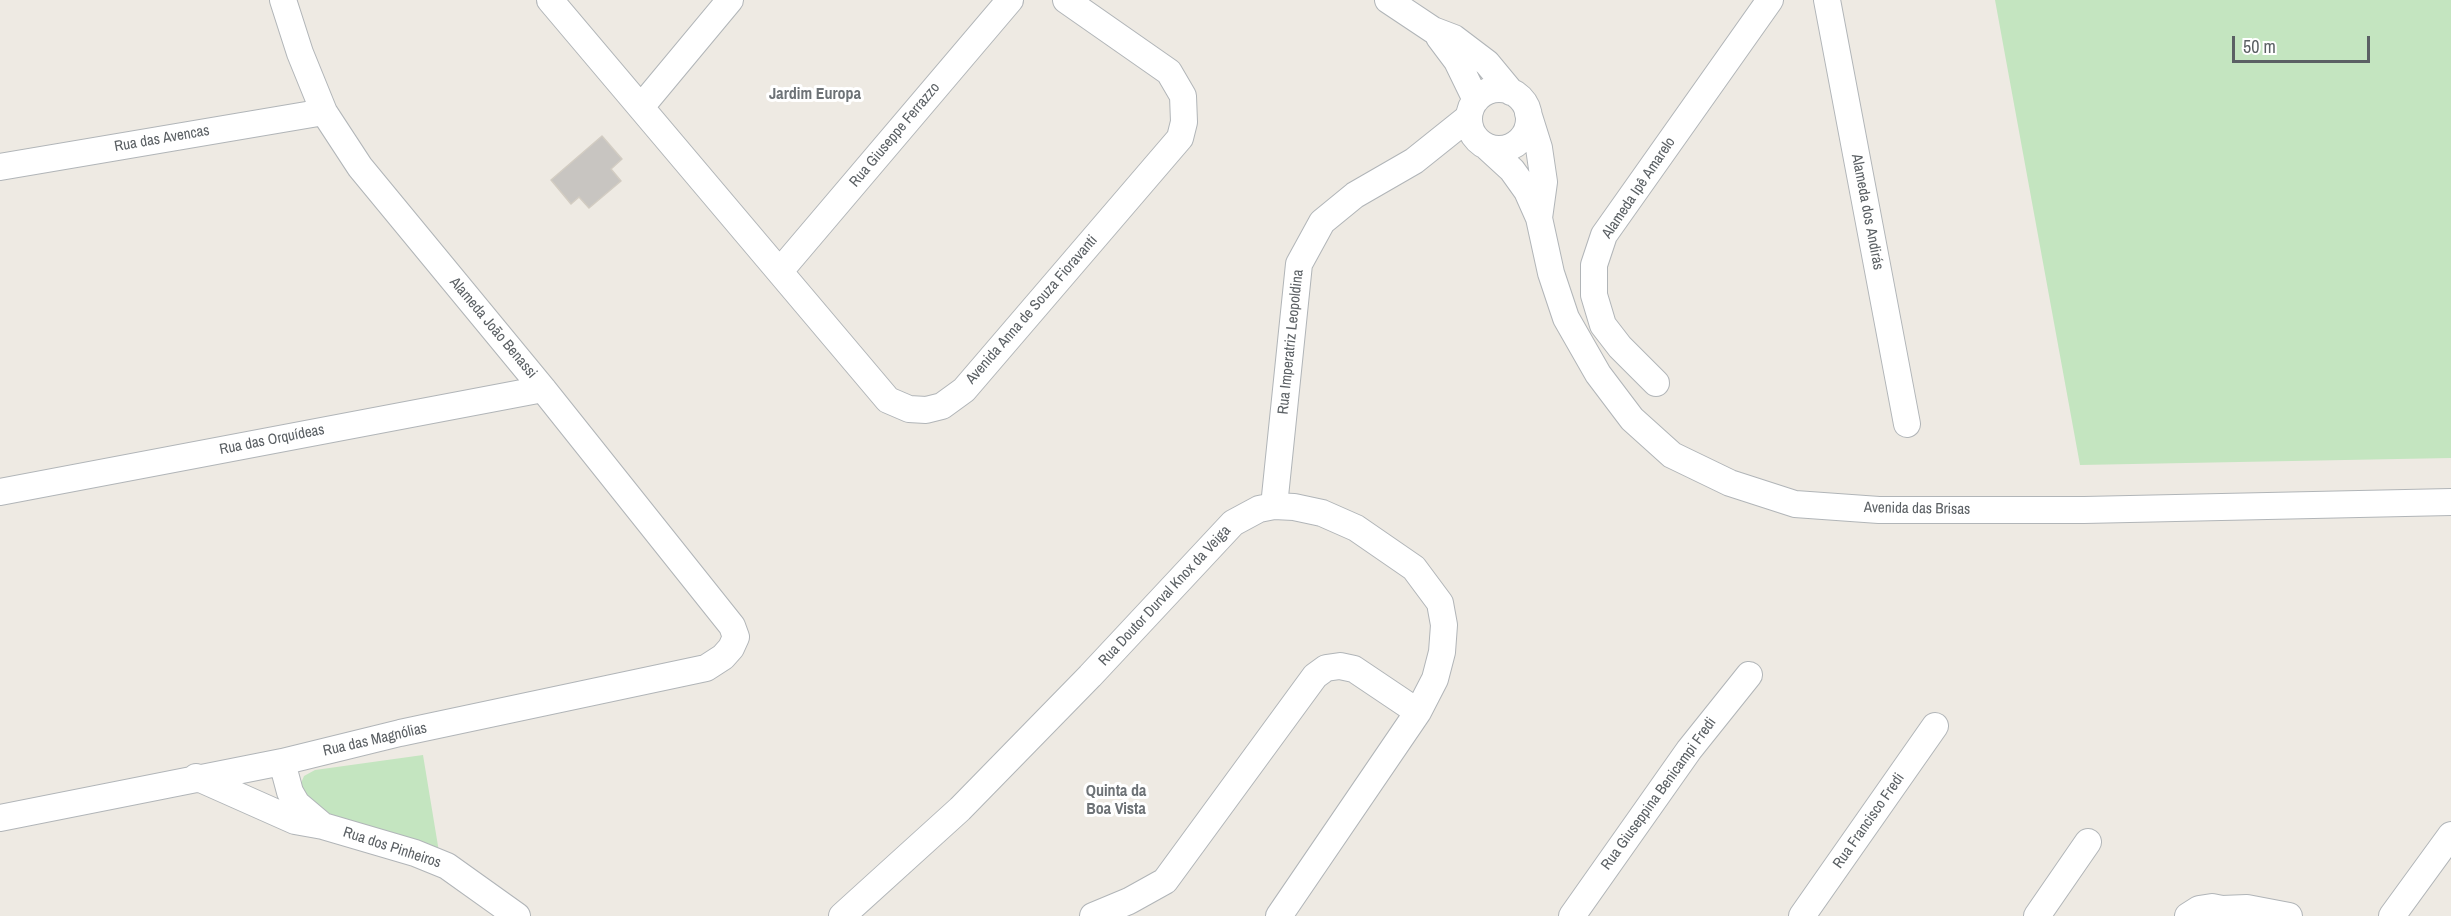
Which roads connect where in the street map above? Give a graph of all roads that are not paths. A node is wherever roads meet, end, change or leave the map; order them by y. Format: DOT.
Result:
graph roads {
  1 [pos="283,0"];
  2 [pos="550,0"];
  3 [pos="730,0"];
  4 [pos="1010,0"];
  5 [pos="1066,0"];
  6 [pos="1388,0"];
  7 [pos="1770,0"];
  8 [pos="1827,0"];
  9 [pos="1433,30"];
  10 [pos="1510,92"];
  11 [pos="641,107"];
  12 [pos="1473,108"];
  13 [pos="324,112"];
  14 [pos="1528,113"];
  15 [pos="1484,145"];
  16 [pos="1414,161"];
  17 [pos="0,167"];
  18 [pos="1539,218"];
  19 [pos="780,271"];
  20 [pos="1656,382"];
  21 [pos="543,389"];
  22 [pos="1907,424"];
  23 [pos="0,492"];
  24 [pos="2451,502"];
  25 [pos="1274,506"];
  26 [pos="736,637"];
  27 [pos="1749,675"];
  28 [pos="1418,712"];
  29 [pos="1935,726"];
  30 [pos="282,762"];
  31 [pos="196,777"];
  32 [pos="0,818"];
  33 [pos="323,826"];
  34 [pos="2451,835"];
  35 [pos="2088,842"];
  36 [pos="2227,912"];
  37 [pos="517,916"];
  38 [pos="842,916"];
  39 [pos="1093,916"];
  40 [pos="1279,916"];
  41 [pos="1572,916"];
  42 [pos="1802,916"];
  43 [pos="2037,916"];
  44 [pos="2188,916"];
  45 [pos="2289,916"];
  46 [pos="2392,916"];
  1 -- 13 [label="street, Alameda João Benassi"];
  2 -- 11 [label="street, Avenida Anna de Souza Fioravanti"];
  3 -- 11 [label="street"];
  4 -- 19 [label="street, Rua Giuseppe Ferrazzo"];
  5 -- 19 [label="street, Avenida Anna de Souza Fioravanti"];
  6 -- 9 [label="street"];
  7 -- 20 [label="street, Alameda Ipê Amarelo"];
  8 -- 22 [label="street, Alameda dos Andirás"];
  9 -- 10 [label="street"];
  9 -- 12 [label="street"];
  10 -- 12 [label="street"];
  10 -- 14 [label="street"];
  11 -- 19 [label="street, Avenida Anna de Souza Fioravanti"];
  12 -- 15 [label="street"];
  12 -- 16 [label="street, Rua Imperatriz Leopoldina"];
  13 -- 17 [label="street, Rua das Avencas"];
  13 -- 21 [label="street, Alameda João Benassi"];
  14 -- 15 [label="street"];
  14 -- 18 [label="street, Avenida das Brisas"];
  15 -- 16 [label="street, Rua Imperatriz Leopoldina"];
  15 -- 18 [label="street, Avenida das Brisas"];
  16 -- 25 [label="street, Rua Imperatriz Leopoldina"];
  18 -- 24 [label="street, Avenida das Brisas"];
  21 -- 23 [label="street, Rua das Orquídeas"];
  21 -- 26 [label="street, Alameda João Benassi"];
  25 -- 28 [label="street, Rua Doutor Durval Knox da Veiga"];
  25 -- 38 [label="street, Rua Doutor Durval Knox da Veiga"];
  26 -- 30 [label="street, Rua das Magnólias"];
  27 -- 41 [label="street, Rua Giuseppina Benicampi Fredi"];
  28 -- 39 [label="street"];
  28 -- 40 [label="street, Rua Doutor Durval Knox da Veiga"];
  29 -- 42 [label="street, Rua Francisco Fredi"];
  30 -- 31 [label="street, Rua das Magnólias"];
  30 -- 33 [label="street, Rua dos Pinheiros"];
  31 -- 32 [label="street, Rua das Magnólias"];
  31 -- 33 [label="street, Rua dos Pinheiros"];
  33 -- 37 [label="street, Rua dos Pinheiros"];
  34 -- 46 [label="street"];
  35 -- 43 [label="street"];
  36 -- 44 [label="street"];
  36 -- 45 [label="street"];
}
